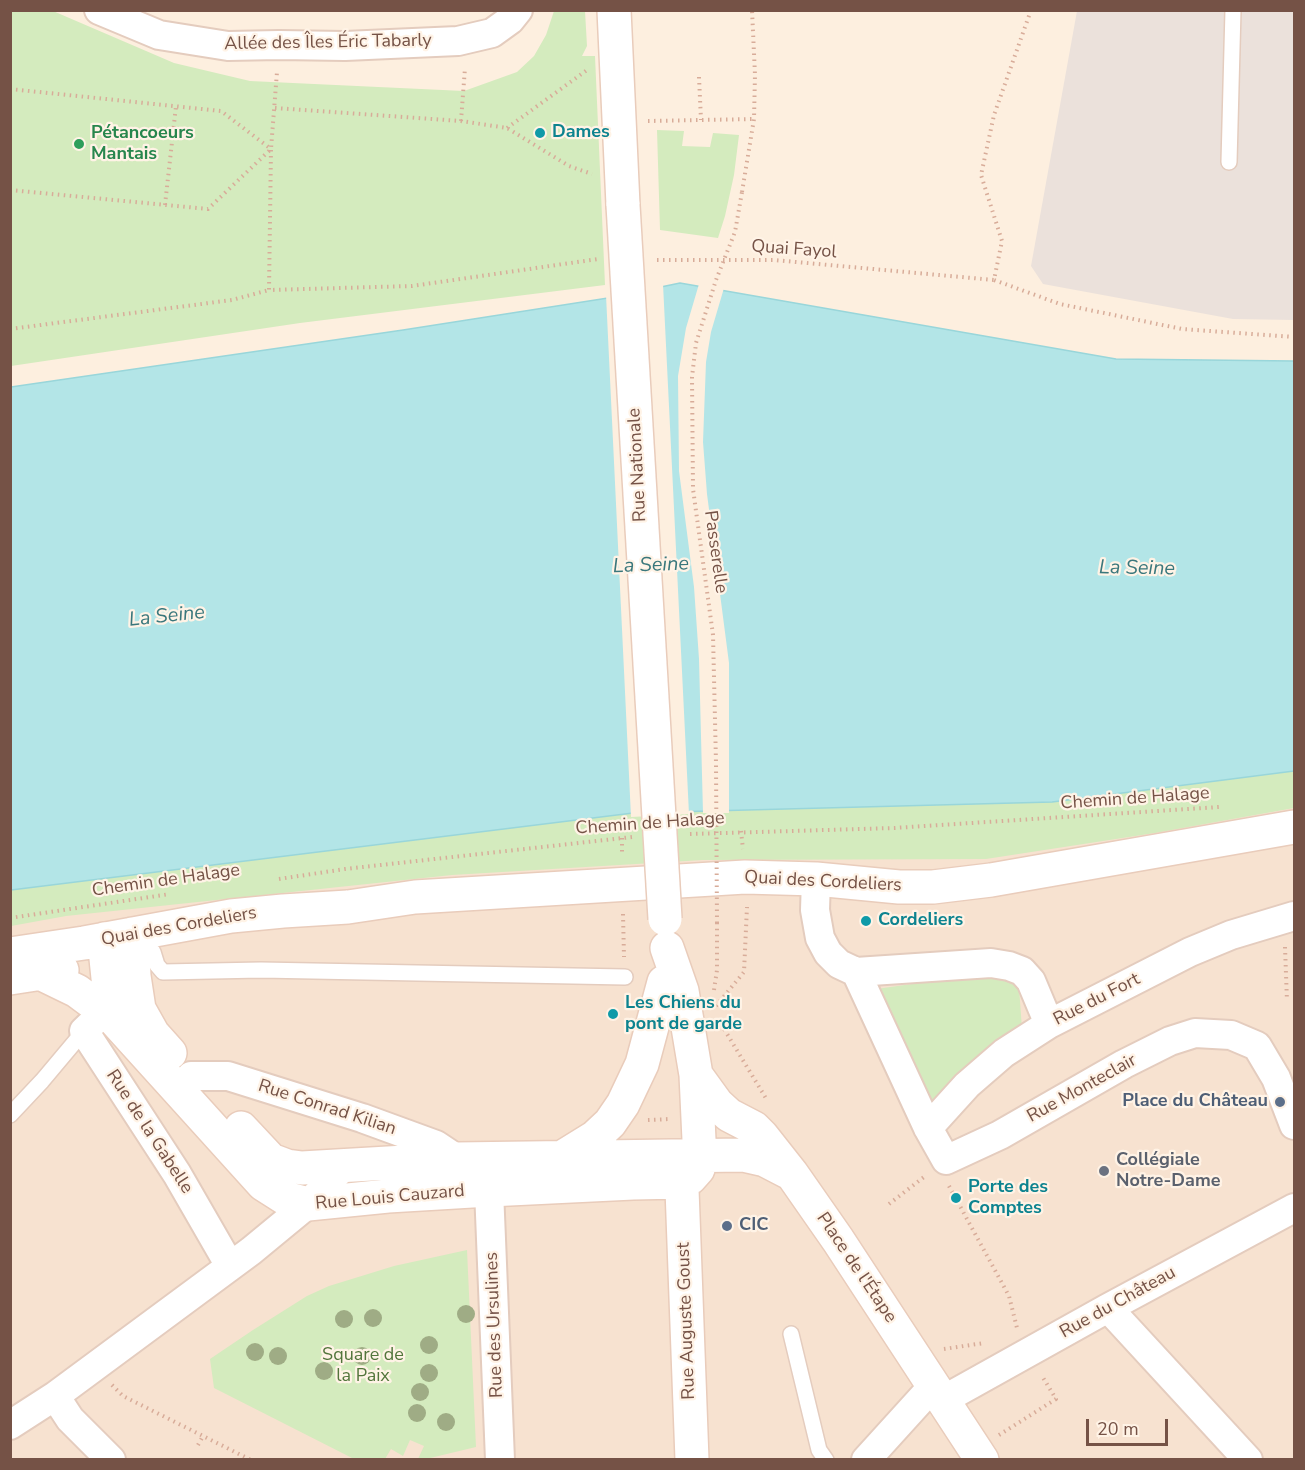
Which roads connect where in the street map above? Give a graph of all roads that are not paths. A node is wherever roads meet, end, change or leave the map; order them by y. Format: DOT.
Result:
graph roads {
  1 [pos="99,10"];
  2 [pos="518,10"];
  3 [pos="614,10"];
  4 [pos="1233,10"];
  5 [pos="1229,162"];
  6 [pos="1294,827"];
  7 [pos="816,879"];
  8 [pos="1286,918"];
  9 [pos="666,934"];
  10 [pos="126,949"];
  11 [pos="10,954"];
  12 [pos="856,972"];
  13 [pos="26,976"];
  14 [pos="625,977"];
  15 [pos="664,982"];
  16 [pos="103,1016"];
  17 [pos="1049,1024"];
  18 [pos="696,1075"];
  19 [pos="191,1076"];
  20 [pos="10,1114"];
  21 [pos="1294,1125"];
  22 [pos="928,1128"];
  23 [pos="561,1158"];
  24 [pos="457,1159"];
  25 [pos="687,1165"];
  26 [pos="343,1167"];
  27 [pos="792,1174"];
  28 [pos="489,1190"];
  29 [pos="308,1204"];
  30 [pos="1294,1208"];
  31 [pos="230,1266"];
  32 [pos="1108,1308"];
  33 [pos="791,1334"];
  34 [pos="938,1393"];
  35 [pos="55,1395"];
  36 [pos="10,1425"];
  37 [pos="990,1448"];
  38 [pos="111,1460"];
  39 [pos="500,1460"];
  40 [pos="692,1460"];
  41 [pos="826,1460"];
  42 [pos="866,1460"];
  43 [pos="1248,1460"];
  1 -- 2 [label="street, Allée des Îles Éric Tabarly"];
  3 -- 9 [label="main road, Rue Nationale, bridge"];
  4 -- 5 [label="lane"];
  6 -- 7 [label="main road, Quai des Cordeliers"];
  7 -- 10 [label="main road, Quai des Cordeliers"];
  7 -- 12 [label="street"];
  8 -- 17 [label="street, Rue du Fort"];
  9 -- 15 [label="main road, Rue Auguste Goust"];
  9 -- 18 [label="main road, Rue Auguste Goust"];
  10 -- 11 [label="main road, Quai des Cordeliers"];
  10 -- 13 [label="main road, Quai des Cordeliers"];
  10 -- 14 [label="lane"];
  10 -- 16 [label="main road"];
  10 -- 19 [label="main road, Rue Conrad Kilian"];
  12 -- 17 [label="street"];
  12 -- 22 [label="street"];
  13 -- 16 [label="main road"];
  15 -- 23 [label="main road"];
  15 -- 25 [label="main road, Rue Auguste Goust"];
  16 -- 20 [label="lane"];
  16 -- 29 [label="main road"];
  16 -- 31 [label="street, Rue de la Gabelle"];
  17 -- 22 [label="street, Rue du Fort"];
  18 -- 25 [label="main road, Rue Auguste Goust"];
  18 -- 27 [label="main road"];
  19 -- 24 [label="street, Rue Conrad Kilian"];
  19 -- 26 [label="main road, Rue Conrad Kilian"];
  21 -- 22 [label="street, Rue Monteclair"];
  23 -- 24 [label="main road, Rue Conrad Kilian"];
  23 -- 25 [label="main road, Rue Conrad Kilian"];
  24 -- 26 [label="main road, Rue Conrad Kilian"];
  25 -- 27 [label="main road, Place de l'Étape"];
  25 -- 28 [label="main road, Rue Louis Cauzard"];
  25 -- 40 [label="main road, Rue Auguste Goust"];
  26 -- 29 [label="street"];
  27 -- 34 [label="main road, Place de l'Étape"];
  28 -- 29 [label="main road, Rue Louis Cauzard"];
  28 -- 39 [label="street, Rue des Ursulines"];
  29 -- 31 [label="street, Rue Louis Cauzard"];
  30 -- 32 [label="street, Rue du Château"];
  31 -- 35 [label="street, Rue Louis Cauzard"];
  32 -- 34 [label="street, Rue du Château"];
  32 -- 43 [label="street"];
  33 -- 41 [label="lane"];
  34 -- 37 [label="main road, Place de l'Étape"];
  34 -- 42 [label="street, Rue du Château"];
  35 -- 36 [label="street, Rue Louis Cauzard"];
  35 -- 38 [label="street"];
}
